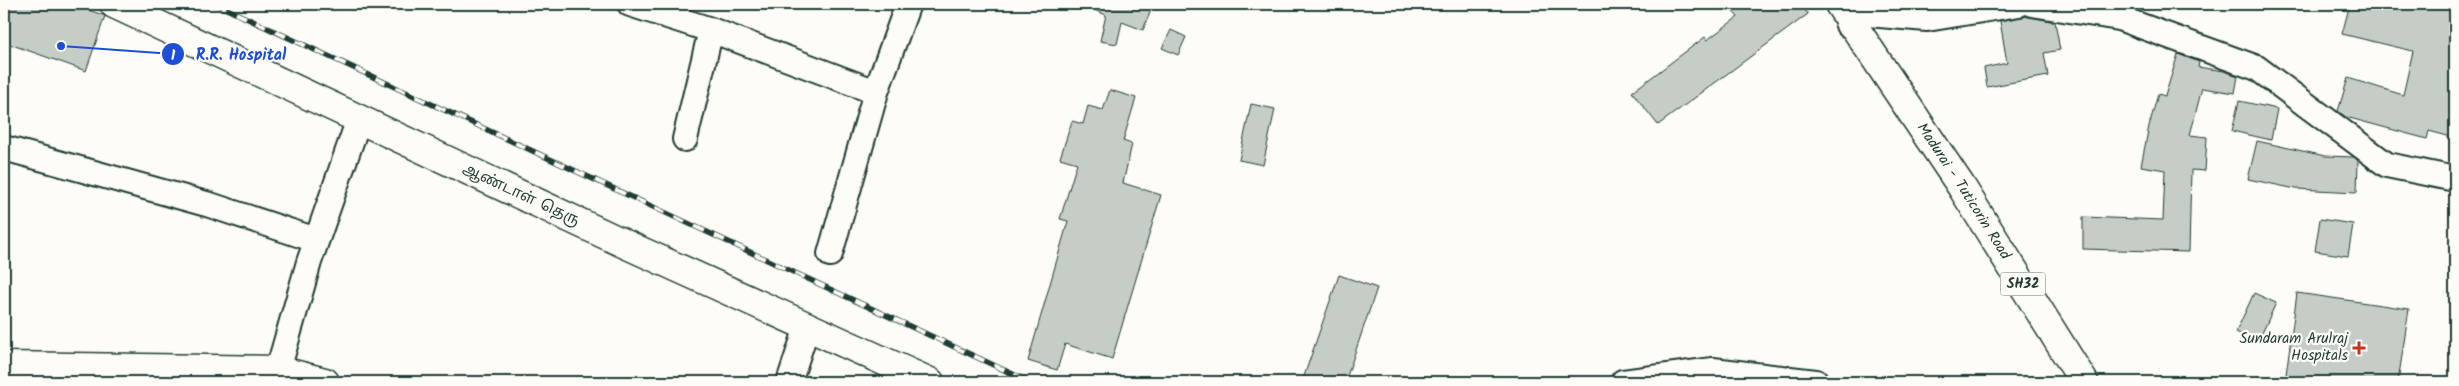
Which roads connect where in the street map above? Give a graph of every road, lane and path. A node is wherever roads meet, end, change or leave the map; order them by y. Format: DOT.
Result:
graph roads {
  1 [pos="114,4"];
  2 [pos="630,4"];
  3 [pos="908,4"];
  4 [pos="2019,4"];
  5 [pos="2032,4"];
  6 [pos="1842,8"];
  7 [pos="711,30"];
  8 [pos="876,92"];
  9 [pos="359,119"];
  10 [pos="685,139"];
  11 [pos="4,148"];
  12 [pos="2455,179"];
  13 [pos="316,240"];
  14 [pos="830,254"];
  15 [pos="807,327"];
  16 [pos="4,366"];
  17 [pos="278,376"];
  18 [pos="325,382"];
  19 [pos="789,382"];
  20 [pos="930,382"];
  21 [pos="1623,382"];
  22 [pos="1816,382"];
  23 [pos="2075,382"];
  24 [pos="2084,382"];
  1 -- 9 [label="street, ஆண்டாள் தெரு"];
  2 -- 7 [label="street"];
  3 -- 8 [label="street"];
  4 -- 6 [label="street"];
  5 -- 12 [label="street"];
  6 -- 23 [label="street"];
  6 -- 24 [label="street, Madurai - Tuticorin Road / SH32"];
  7 -- 8 [label="street"];
  7 -- 10 [label="street"];
  8 -- 14 [label="street"];
  9 -- 13 [label="street"];
  9 -- 15 [label="street, ஆண்டாள் தெரு"];
  11 -- 13 [label="street"];
  13 -- 17 [label="street"];
  15 -- 19 [label="street"];
  15 -- 20 [label="street, ஆண்டாள் தெரு"];
  16 -- 17 [label="street"];
  17 -- 18 [label="street"];
  21 -- 22 [label="street"];
}
